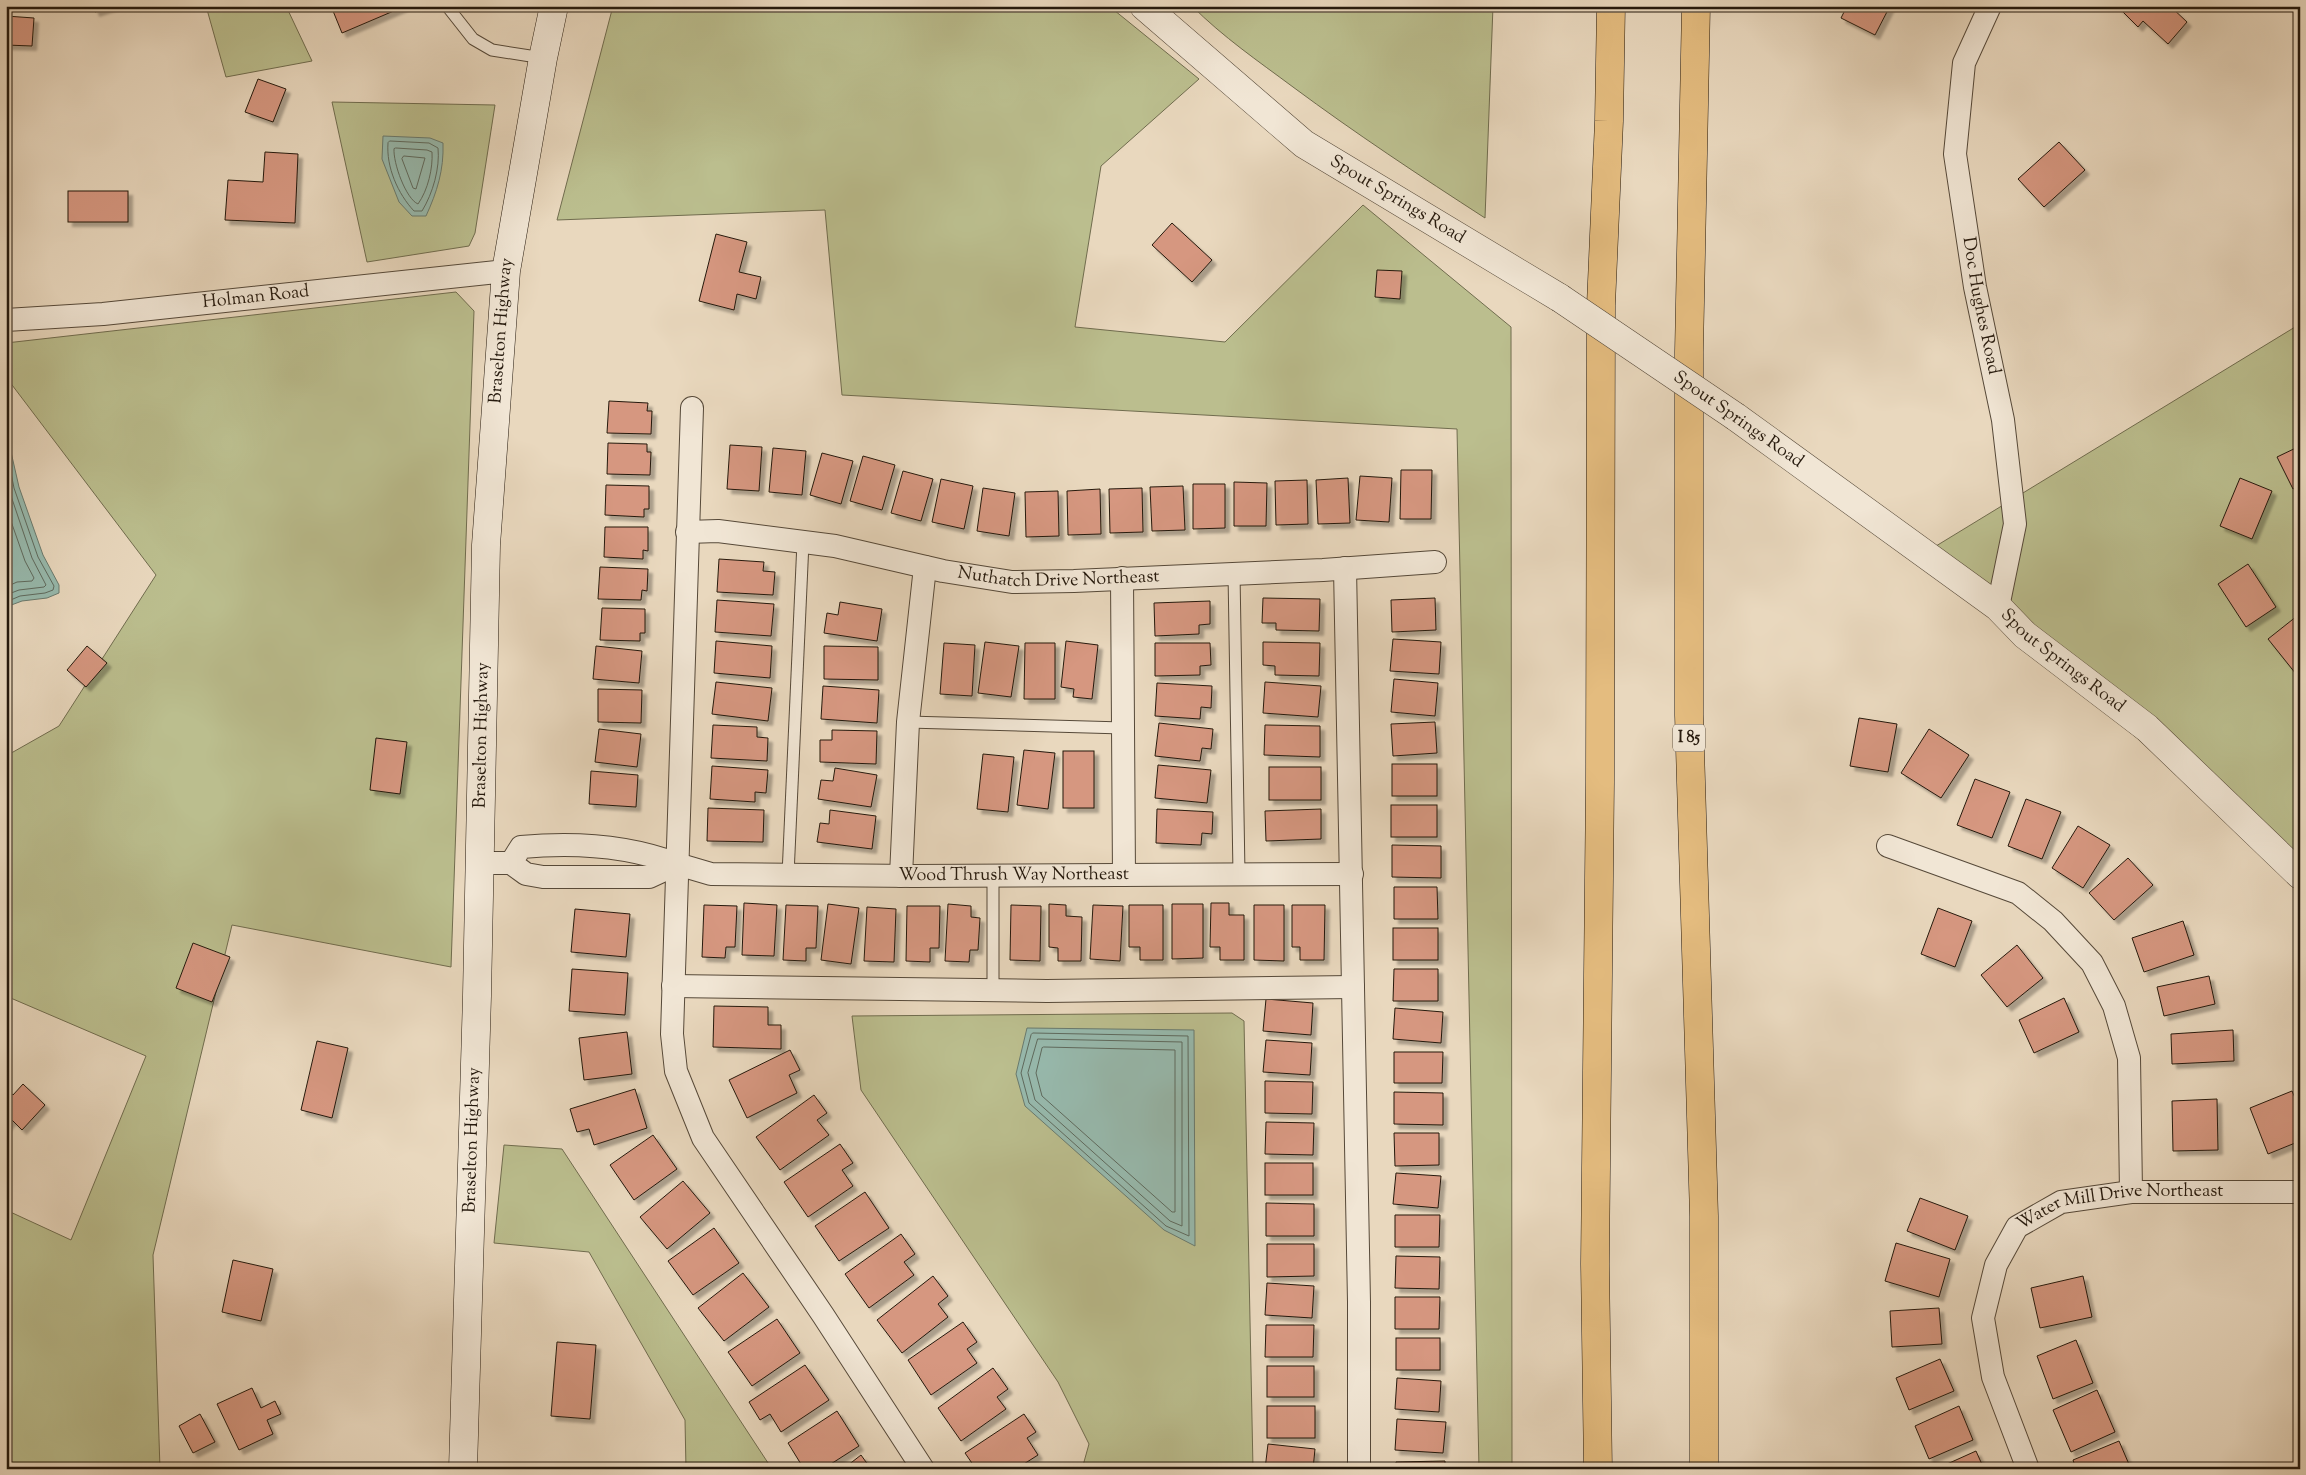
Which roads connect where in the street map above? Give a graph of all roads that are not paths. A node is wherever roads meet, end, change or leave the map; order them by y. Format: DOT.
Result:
graph roads {
  1 [pos="447,6"];
  2 [pos="554,6"];
  3 [pos="1144,6"];
  4 [pos="1612,6"];
  5 [pos="1696,6"];
  6 [pos="1990,6"];
  7 [pos="543,58"];
  8 [pos="506,271"];
  9 [pos="6,320"];
  10 [pos="692,408"];
  11 [pos="687,532"];
  12 [pos="803,542"];
  13 [pos="1435,562"];
  14 [pos="925,567"];
  15 [pos="1345,568"];
  16 [pos="1234,573"];
  17 [pos="1122,578"];
  18 [pos="1998,607"];
  19 [pos="908,722"];
  20 [pos="1123,728"];
  21 [pos="1888,846"];
  22 [pos="480,863"];
  23 [pos="511,863"];
  24 [pos="676,864"];
  25 [pos="1239,874"];
  26 [pos="1352,874"];
  27 [pos="788,875"];
  28 [pos="1124,875"];
  29 [pos="2300,875"];
  30 [pos="901,876"];
  31 [pos="993,876"];
  32 [pos="673,986"];
  33 [pos="1353,987"];
  34 [pos="993,991"];
  35 [pos="2131,1192"];
  36 [pos="2300,1192"];
  37 [pos="463,1469"];
  38 [pos="923,1469"];
  39 [pos="1360,1469"];
  40 [pos="1598,1469"];
  41 [pos="1704,1469"];
  42 [pos="2028,1469"];
  1 -- 7 [label="lane"];
  2 -- 7 [label="main road, Braselton Highway"];
  3 -- 18 [label="main road, Spout Springs Road, bridge"];
  4 -- 40 [label="highway"];
  5 -- 41 [label="highway, I 85"];
  6 -- 18 [label="street, Doc Hughes Road"];
  7 -- 8 [label="main road, Braselton Highway"];
  8 -- 9 [label="street, Holman Road"];
  8 -- 22 [label="main road, Braselton Highway"];
  10 -- 11 [label="street"];
  11 -- 12 [label="street, Nuthatch Drive Northeast"];
  11 -- 24 [label="street"];
  12 -- 14 [label="street, Nuthatch Drive Northeast"];
  12 -- 27 [label="lane"];
  13 -- 15 [label="street, Nuthatch Drive Northeast"];
  14 -- 17 [label="street, Nuthatch Drive Northeast"];
  14 -- 19 [label="street"];
  15 -- 16 [label="street, Nuthatch Drive Northeast"];
  15 -- 26 [label="street"];
  16 -- 17 [label="street, Nuthatch Drive Northeast"];
  16 -- 25 [label="lane"];
  17 -- 20 [label="street"];
  18 -- 29 [label="main road, Spout Springs Road"];
  19 -- 20 [label="lane"];
  19 -- 30 [label="street"];
  20 -- 28 [label="street"];
  21 -- 35 [label="street"];
  22 -- 23 [label="street"];
  22 -- 37 [label="main road, Braselton Highway"];
  23 -- 24 [label="street"];
  23 -- 24 [label="street, Wood Thrush Way Northeast"];
  24 -- 27 [label="street, Wood Thrush Way Northeast"];
  24 -- 32 [label="street"];
  25 -- 26 [label="street, Wood Thrush Way Northeast"];
  25 -- 28 [label="street, Wood Thrush Way Northeast"];
  26 -- 33 [label="street"];
  27 -- 30 [label="street, Wood Thrush Way Northeast"];
  28 -- 31 [label="street, Wood Thrush Way Northeast"];
  30 -- 31 [label="street, Wood Thrush Way Northeast"];
  31 -- 34 [label="lane"];
  32 -- 34 [label="street"];
  32 -- 38 [label="street"];
  33 -- 34 [label="street"];
  33 -- 39 [label="street"];
  35 -- 36 [label="street, Water Mill Drive Northeast"];
  35 -- 42 [label="street, Water Mill Drive Northeast"];
}
